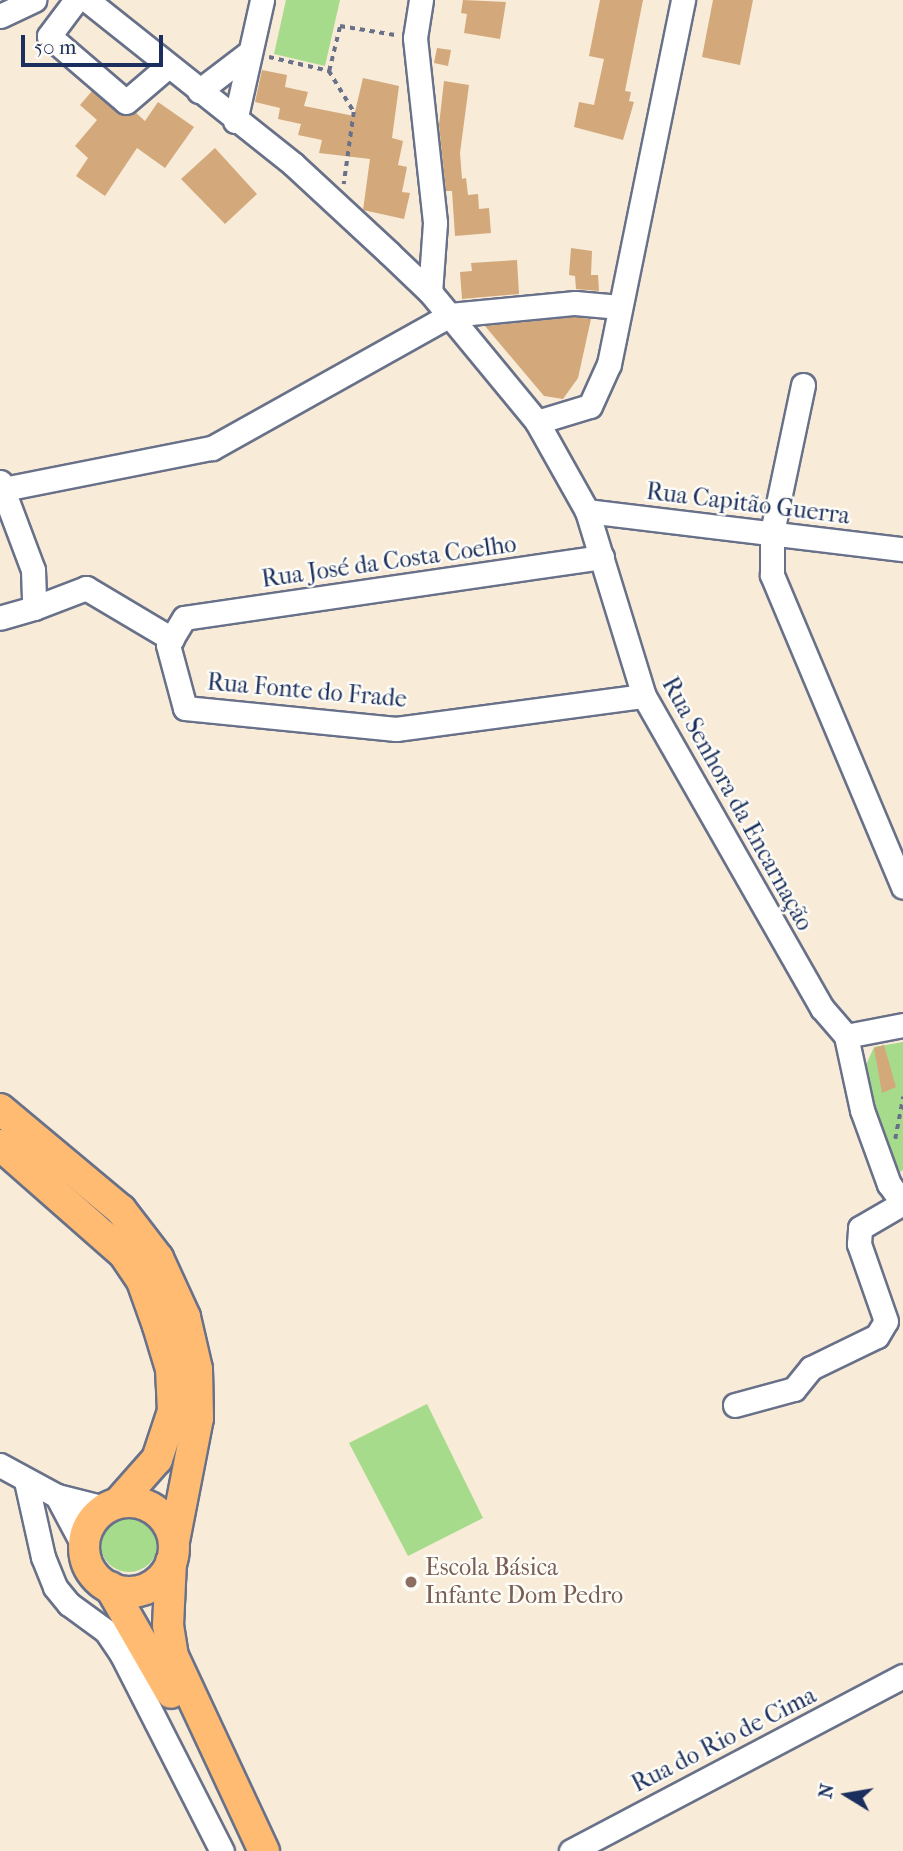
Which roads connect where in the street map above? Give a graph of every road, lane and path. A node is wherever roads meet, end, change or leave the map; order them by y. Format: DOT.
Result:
graph roads {
  1 [pos="35,0"];
  2 [pos="76,0"];
  3 [pos="87,0"];
  4 [pos="262,0"];
  5 [pos="421,0"];
  6 [pos="684,0"];
  7 [pos="0,16"];
  8 [pos="377,32"];
  9 [pos="250,52"];
  10 [pos="168,66"];
  11 [pos="329,71"];
  12 [pos="199,90"];
  13 [pos="235,121"];
  14 [pos="340,207"];
  15 [pos="430,292"];
  16 [pos="620,307"];
  17 [pos="450,315"];
  18 [pos="803,385"];
  19 [pos="537,422"];
  20 [pos="2,486"];
  21 [pos="587,511"];
  22 [pos="772,532"];
  23 [pos="903,550"];
  24 [pos="601,557"];
  25 [pos="34,608"];
  26 [pos="0,618"];
  27 [pos="172,639"];
  28 [pos="644,696"];
  29 [pos="903,887"];
  30 [pos="903,1025"];
  31 [pos="846,1036"];
  32 [pos="903,1097"];
  33 [pos="0,1109"];
  34 [pos="888,1141"];
  35 [pos="0,1145"];
  36 [pos="903,1203"];
  37 [pos="735,1405"];
  38 [pos="0,1465"];
  39 [pos="26,1481"];
  40 [pos="57,1496"];
  41 [pos="112,1505"];
  42 [pos="83,1545"];
  43 [pos="172,1552"];
  44 [pos="110,1587"];
  45 [pos="903,1676"];
  46 [pos="222,1851"];
  47 [pos="243,1851"];
  48 [pos="264,1851"];
  49 [pos="571,1851"];
  1 -- 7 [label="street"];
  2 -- 10 [label="street"];
  3 -- 10 [label="street, Rua Senhora da Encarnação"];
  4 -- 9 [label="street"];
  5 -- 15 [label="street"];
  6 -- 16 [label="street"];
  8 -- 11 [label="path"];
  9 -- 11 [label="path"];
  9 -- 12 [label="street"];
  9 -- 13 [label="street"];
  10 -- 12 [label="street, Rua Senhora da Encarnação"];
  11 -- 14 [label="path"];
  12 -- 13 [label="street, Rua Senhora da Encarnação"];
  13 -- 14 [label="street, Rua Senhora da Encarnação"];
  14 -- 15 [label="street, Rua Senhora da Encarnação"];
  15 -- 17 [label="street, Rua Senhora da Encarnação"];
  16 -- 17 [label="street"];
  16 -- 19 [label="street"];
  17 -- 19 [label="street, Rua Senhora da Encarnação"];
  17 -- 20 [label="street"];
  18 -- 22 [label="street"];
  19 -- 21 [label="street, Rua Senhora da Encarnação"];
  20 -- 25 [label="street"];
  21 -- 22 [label="street, Rua Capitão Guerra"];
  21 -- 24 [label="street, Rua Senhora da Encarnação"];
  22 -- 23 [label="street, Rua Capitão Guerra"];
  22 -- 29 [label="street"];
  24 -- 27 [label="street, Rua José da Costa Coelho"];
  24 -- 28 [label="street, Rua Senhora da Encarnação"];
  25 -- 26 [label="street"];
  25 -- 27 [label="street"];
  27 -- 28 [label="street, Rua Fonte do Frade"];
  28 -- 31 [label="street, Rua Senhora da Encarnação"];
  30 -- 31 [label="street"];
  31 -- 36 [label="street"];
  32 -- 34 [label="path"];
  33 -- 43 [label="main road"];
  35 -- 41 [label="main road"];
  36 -- 37 [label="street"];
  38 -- 39 [label="street"];
  39 -- 40 [label="street"];
  39 -- 46 [label="street"];
  40 -- 41 [label="street"];
  40 -- 42 [label="street"];
  41 -- 42 [label="main road"];
  41 -- 43 [label="main road"];
  42 -- 44 [label="main road"];
  43 -- 44 [label="main road"];
  43 -- 48 [label="main road"];
  44 -- 47 [label="main road"];
  45 -- 49 [label="street, Rua do Rio de Cima"];
}
